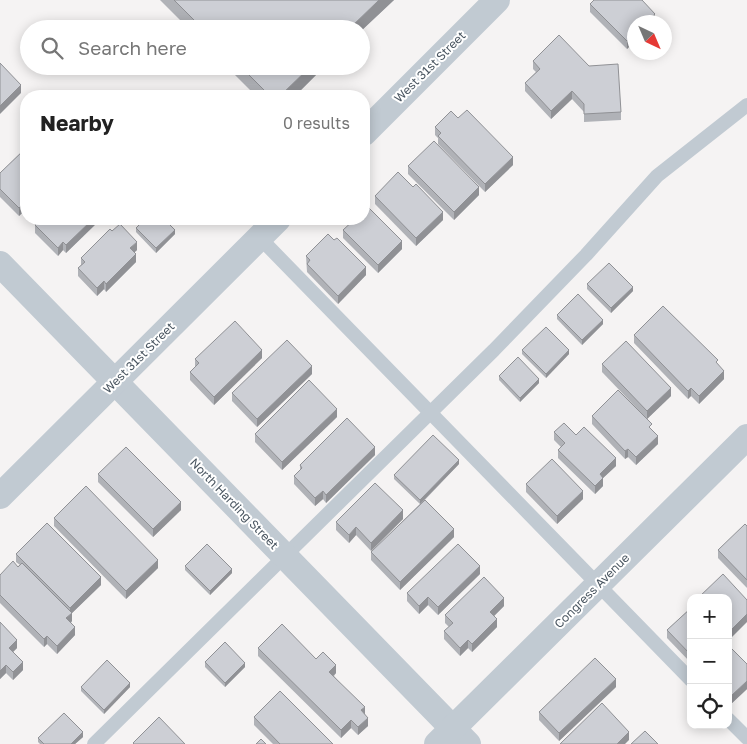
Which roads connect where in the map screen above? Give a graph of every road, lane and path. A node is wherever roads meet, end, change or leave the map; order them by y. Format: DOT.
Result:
graph roads {
  1 [pos="497,0"];
  2 [pos="747,105"];
  3 [pos="370,127"];
  4 [pos="272,225"];
  5 [pos="259,238"];
  6 [pos="0,264"];
  7 [pos="115,382"];
  8 [pos="430,413"];
  9 [pos="747,438"];
  10 [pos="0,496"];
  11 [pos="284,556"];
  12 [pos="598,585"];
  13 [pos="687,676"];
  14 [pos="732,723"];
  15 [pos="747,738"];
  16 [pos="452,739"];
  17 [pos="94,744"];
  1 -- 3 [label="street, West 31st Street"];
  2 -- 8 [label="lane"];
  4 -- 5 [label="street, West 31st Street"];
  5 -- 7 [label="street, West 31st Street"];
  5 -- 8 [label="lane"];
  6 -- 7 [label="street, North Harding Street"];
  7 -- 10 [label="street, West 31st Street"];
  7 -- 11 [label="street, North Harding Street"];
  8 -- 11 [label="lane"];
  8 -- 12 [label="lane"];
  9 -- 12 [label="street, Congress Avenue"];
  11 -- 16 [label="street, North Harding Street"];
  11 -- 17 [label="lane"];
  12 -- 13 [label="lane"];
  12 -- 16 [label="street, Congress Avenue"];
  14 -- 15 [label="lane"];
}
